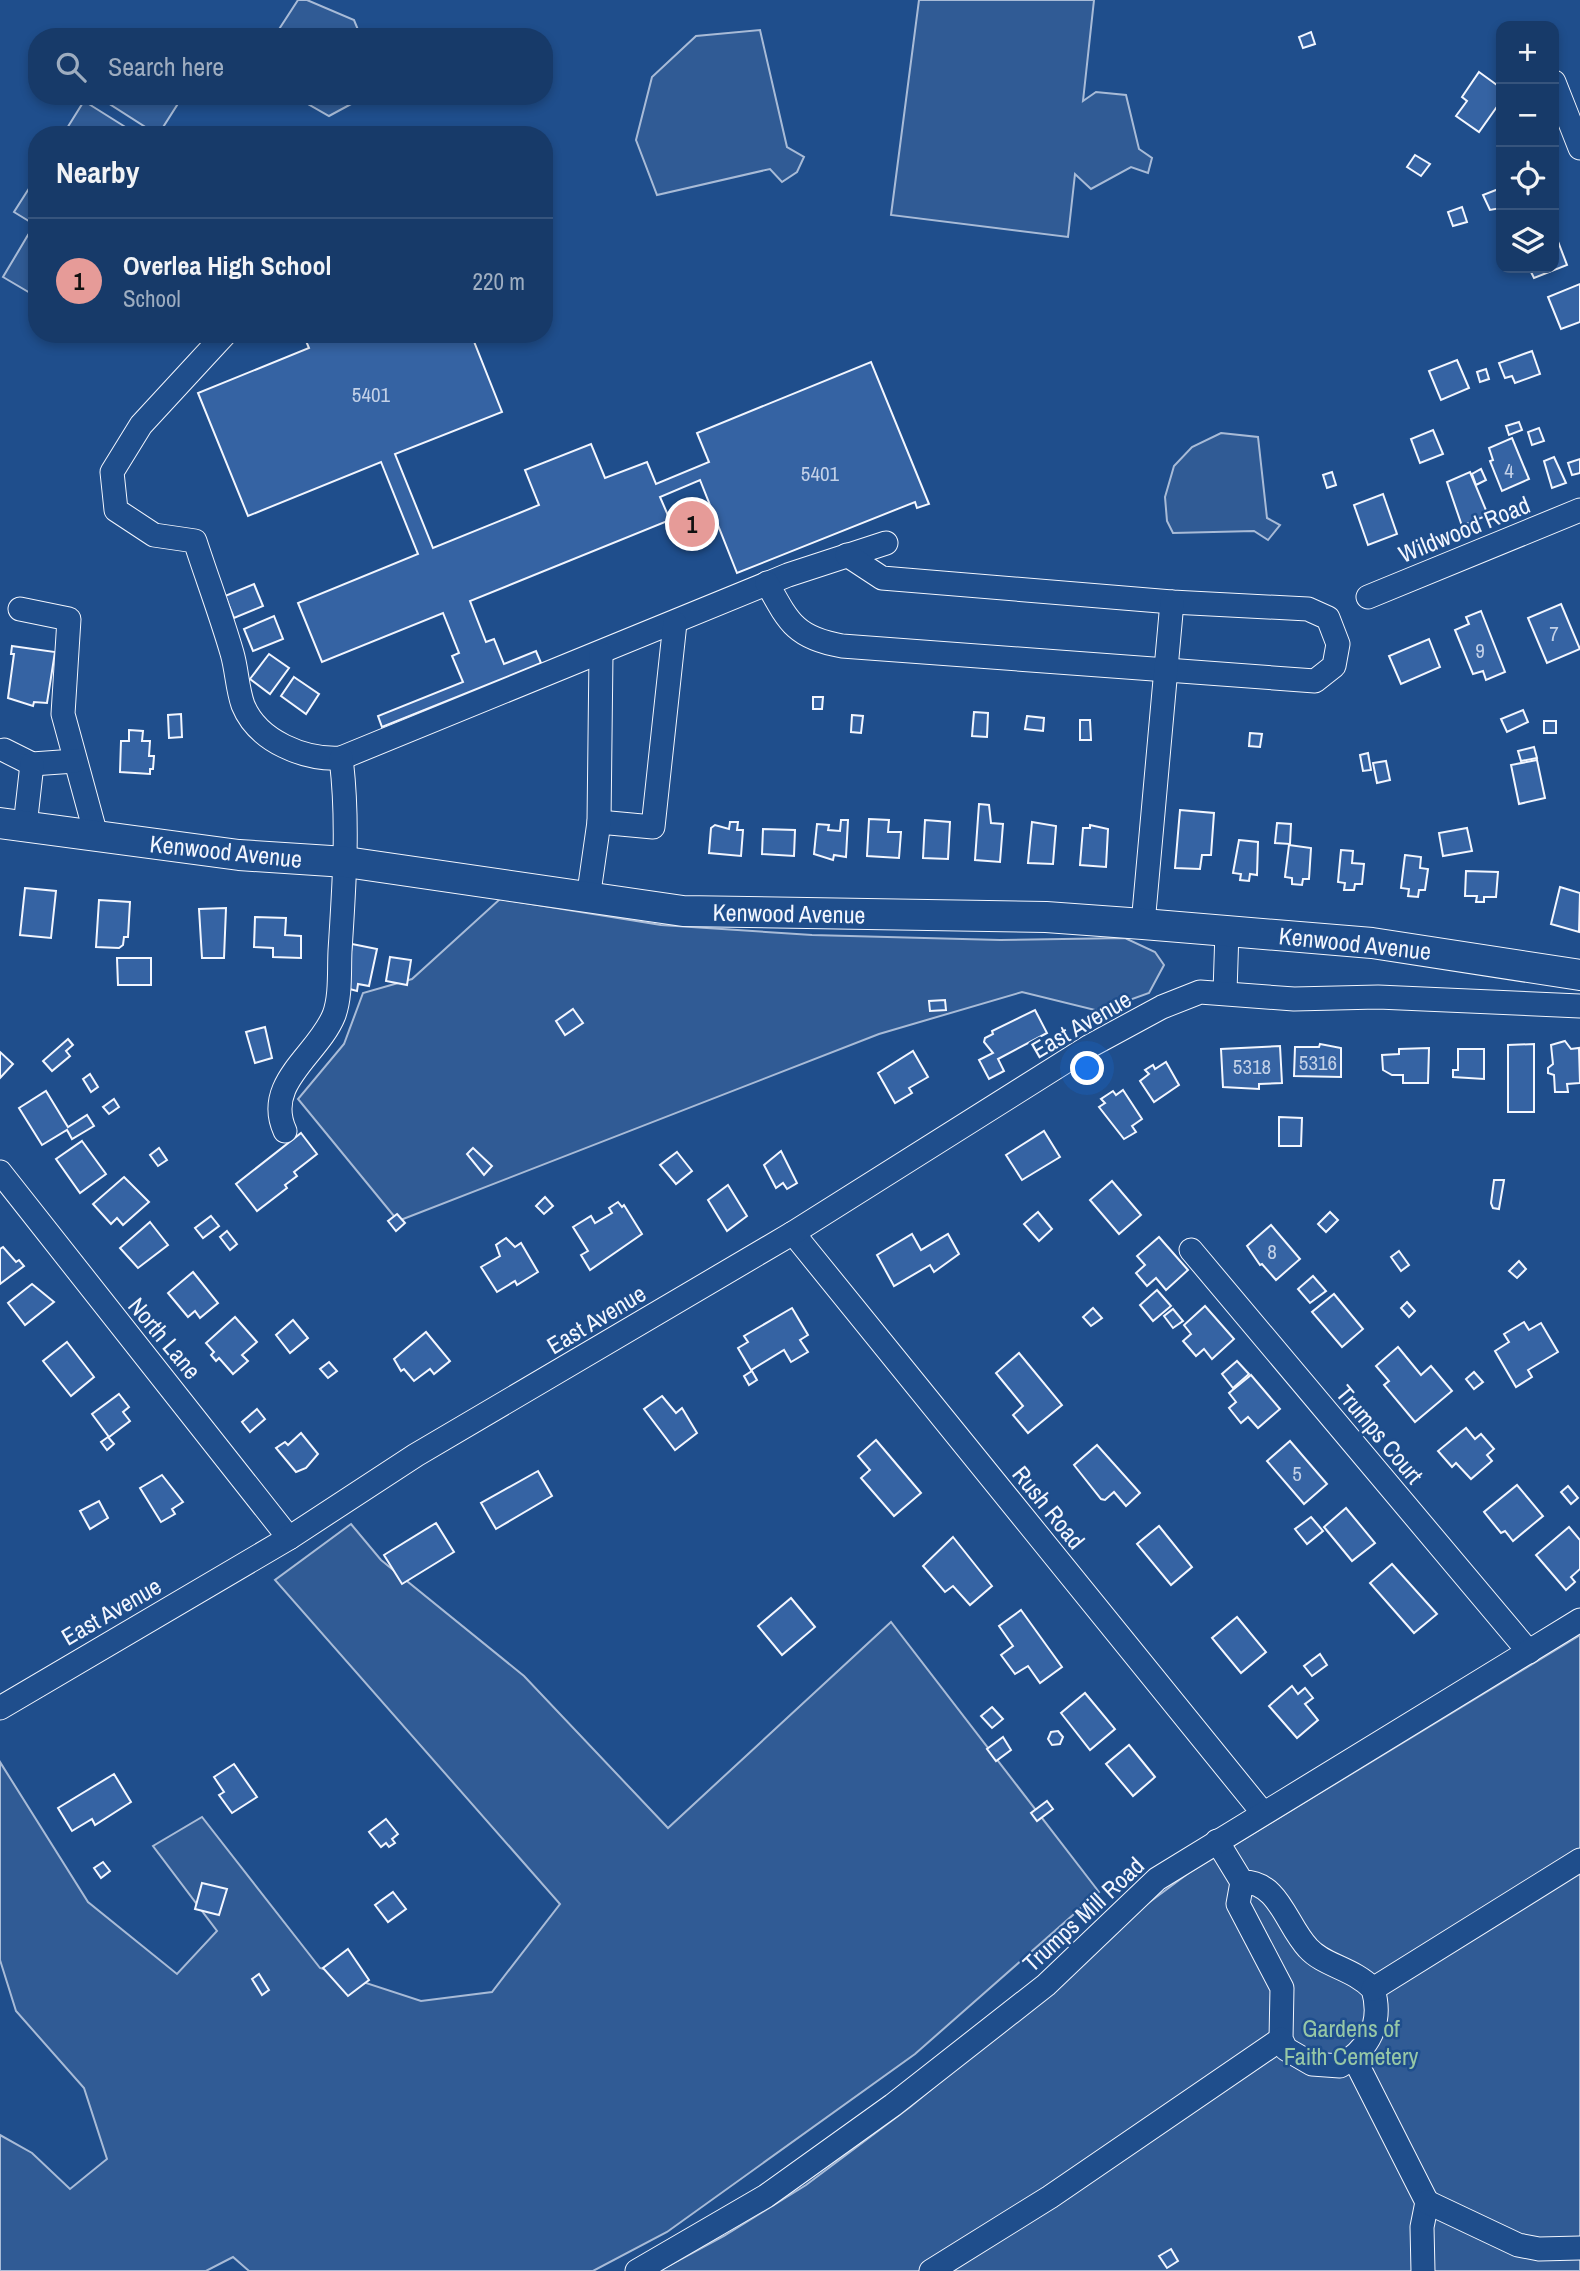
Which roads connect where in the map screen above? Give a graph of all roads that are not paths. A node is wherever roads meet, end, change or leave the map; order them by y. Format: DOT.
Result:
graph roads {
  1 [pos="1555,84"];
  2 [pos="1580,148"];
  3 [pos="217,343"];
  4 [pos="1580,510"];
  5 [pos="886,543"];
  6 [pos="847,555"];
  7 [pos="767,583"];
  8 [pos="1368,597"];
  9 [pos="1172,603"];
  10 [pos="20,609"];
  11 [pos="675,622"];
  12 [pos="600,654"];
  13 [pos="1166,670"];
  14 [pos="4,750"];
  15 [pos="341,758"];
  16 [pos="75,761"];
  17 [pos="32,764"];
  18 [pos="599,822"];
  19 [pos="12,825"];
  20 [pos="96,835"];
  21 [pos="346,862"];
  22 [pos="588,899"];
  23 [pos="1143,924"];
  24 [pos="1227,931"];
  25 [pos="1580,975"];
  26 [pos="1225,992"];
  27 [pos="1580,1006"];
  28 [pos="285,1131"];
  29 [pos="0,1172"];
  30 [pos="793,1233"];
  31 [pos="1191,1250"];
  32 [pos="289,1538"];
  33 [pos="1580,1620"];
  34 [pos="1529,1652"];
  35 [pos="0,1708"];
  36 [pos="1263,1813"];
  37 [pos="1217,1841"];
  38 [pos="1580,1860"];
  39 [pos="1242,1882"];
  40 [pos="1373,1989"];
  41 [pos="1281,2039"];
  42 [pos="1354,2058"];
  43 [pos="1427,2202"];
  44 [pos="1580,2248"];
  45 [pos="637,2271"];
  46 [pos="931,2271"];
  47 [pos="1423,2271"];
  1 -- 2 [label="street"];
  3 -- 15 [label="street"];
  4 -- 8 [label="street, Wildwood Road"];
  5 -- 6 [label="street"];
  6 -- 7 [label="street"];
  6 -- 9 [label="street"];
  7 -- 11 [label="street"];
  7 -- 13 [label="street"];
  9 -- 13 [label="street"];
  9 -- 13 [label="street"];
  10 -- 16 [label="street"];
  11 -- 12 [label="street"];
  11 -- 18 [label="street"];
  12 -- 15 [label="street"];
  12 -- 18 [label="street"];
  13 -- 23 [label="street"];
  14 -- 17 [label="street"];
  15 -- 21 [label="street"];
  16 -- 17 [label="street"];
  16 -- 20 [label="street"];
  17 -- 19 [label="street"];
  18 -- 22 [label="street"];
  19 -- 20 [label="main road, Kenwood Avenue"];
  20 -- 21 [label="main road, Kenwood Avenue"];
  21 -- 22 [label="main road, Kenwood Avenue"];
  21 -- 28 [label="street"];
  22 -- 23 [label="main road, Kenwood Avenue"];
  23 -- 24 [label="main road, Kenwood Avenue"];
  24 -- 25 [label="main road, Kenwood Avenue"];
  24 -- 26 [label="street"];
  26 -- 27 [label="street, East Avenue"];
  26 -- 30 [label="street, East Avenue"];
  29 -- 32 [label="street, North Lane"];
  30 -- 32 [label="street, East Avenue"];
  30 -- 36 [label="street, Rush Road"];
  31 -- 34 [label="street, Trumps Court"];
  32 -- 35 [label="street, East Avenue"];
  33 -- 34 [label="street, Trumps Mill Road"];
  34 -- 36 [label="street, Trumps Mill Road"];
  36 -- 37 [label="street, Trumps Mill Road"];
  37 -- 39 [label="street"];
  37 -- 45 [label="street, Trumps Mill Road"];
  38 -- 40 [label="street"];
  39 -- 40 [label="street"];
  39 -- 41 [label="street"];
  40 -- 42 [label="street"];
  41 -- 42 [label="street"];
  41 -- 46 [label="street"];
  42 -- 43 [label="street"];
  43 -- 44 [label="street"];
  43 -- 47 [label="street"];
}
